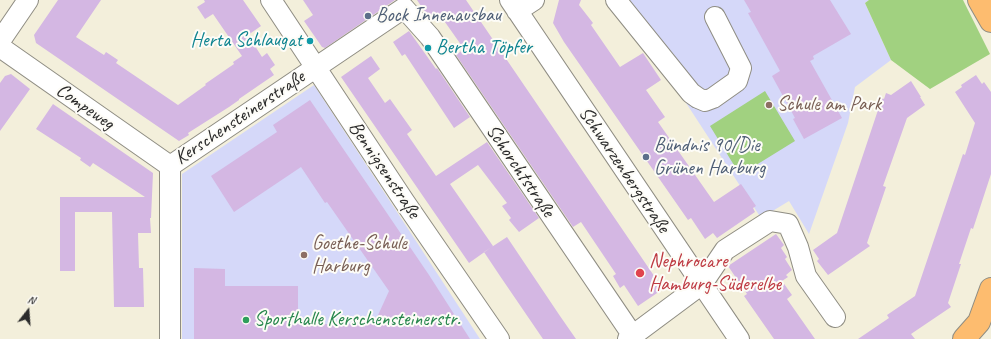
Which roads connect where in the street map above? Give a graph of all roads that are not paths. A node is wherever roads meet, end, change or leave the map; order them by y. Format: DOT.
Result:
graph roads {
  1 [pos="28,0"];
  2 [pos="271,0"];
  3 [pos="534,0"];
  4 [pos="616,0"];
  5 [pos="979,0"];
  6 [pos="514,6"];
  7 [pos="404,8"];
  8 [pos="715,17"];
  9 [pos="991,21"];
  10 [pos="0,41"];
  11 [pos="0,47"];
  12 [pos="315,68"];
  13 [pos="170,166"];
  14 [pos="702,284"];
  15 [pos="991,289"];
  16 [pos="835,316"];
  17 [pos="631,338"];
  18 [pos="170,339"];
  19 [pos="499,339"];
  20 [pos="739,339"];
  21 [pos="964,339"];
  1 -- 10 [label="street"];
  2 -- 12 [label="street, Bennigsenstraße"];
  3 -- 6 [label="street"];
  4 -- 8 [label="street"];
  5 -- 9 [label="main road"];
  6 -- 14 [label="street, Schwarzenbergstraße"];
  7 -- 12 [label="street, Kerschensteinerstraße"];
  7 -- 17 [label="street, Schorchtstraße"];
  11 -- 13 [label="street, Compeweg"];
  12 -- 13 [label="street, Kerschensteinerstraße"];
  12 -- 19 [label="street, Bennigsenstraße"];
  13 -- 18 [label="street, Kerschensteinerstraße"];
  14 -- 16 [label="street"];
  14 -- 17 [label="street"];
  14 -- 20 [label="street, Schwarzenbergstraße"];
  15 -- 21 [label="main road"];
}
